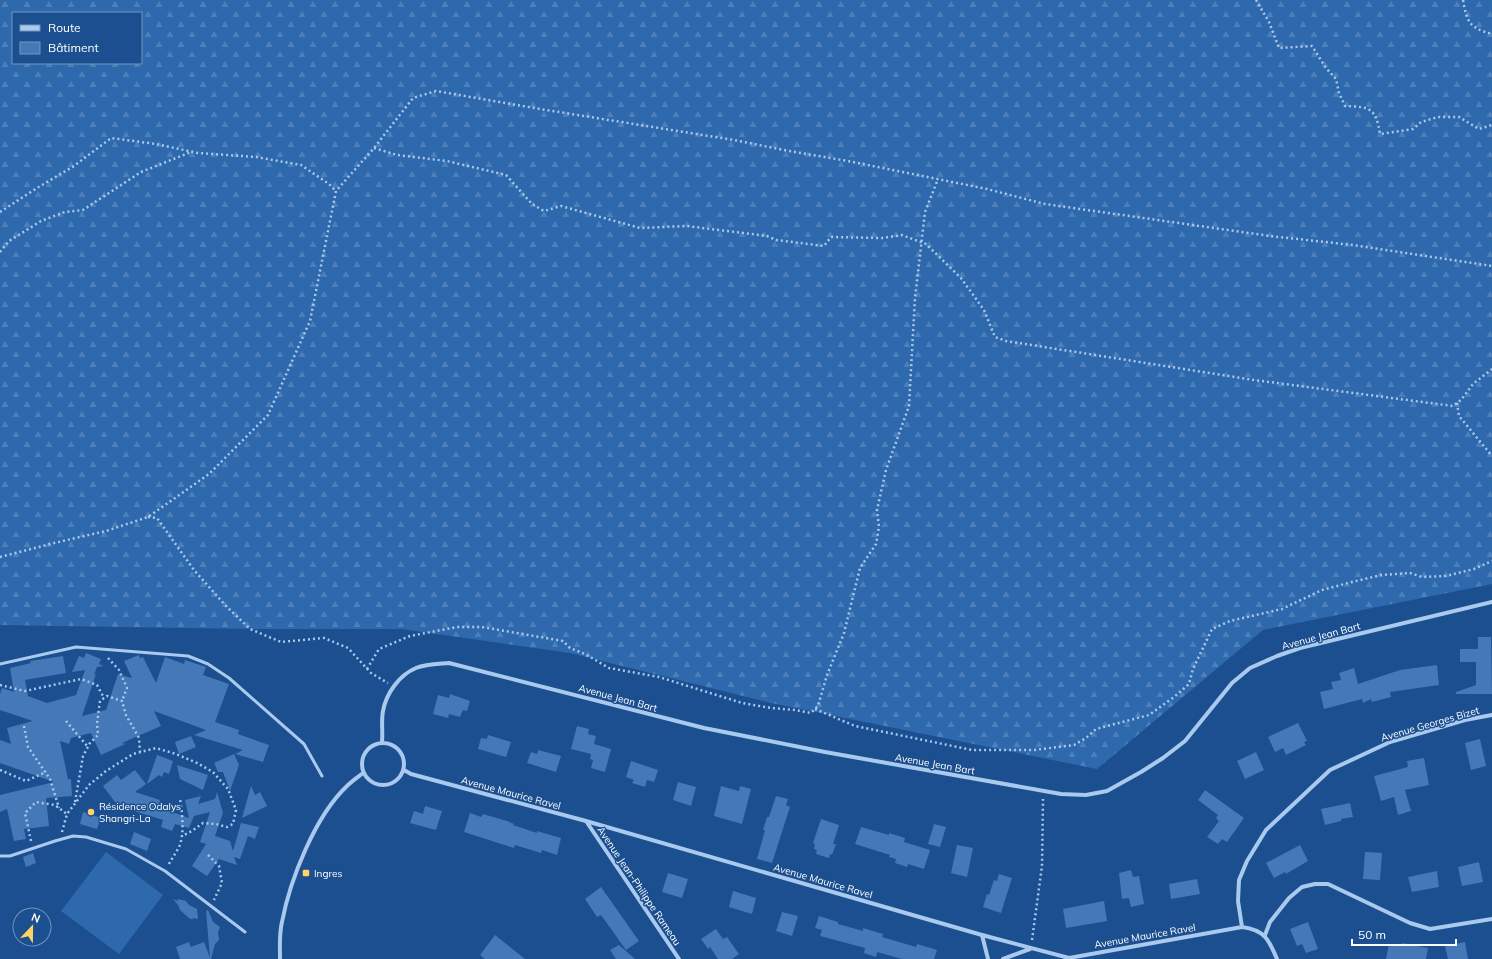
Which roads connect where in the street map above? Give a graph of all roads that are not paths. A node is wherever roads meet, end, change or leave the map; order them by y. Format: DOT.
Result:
graph roads {
  1 [pos="1492,602"];
  2 [pos="0,664"];
  3 [pos="1492,715"];
  4 [pos="382,742"];
  5 [pos="404,770"];
  6 [pos="363,772"];
  7 [pos="322,776"];
  8 [pos="586,821"];
  9 [pos="0,856"];
  10 [pos="1492,919"];
  11 [pos="1242,927"];
  12 [pos="245,932"];
  13 [pos="982,935"];
  14 [pos="1265,935"];
  15 [pos="1030,949"];
  16 [pos="280,959"];
  17 [pos="679,959"];
  18 [pos="988,959"];
  19 [pos="1003,959"];
  20 [pos="1277,959"];
  1 -- 4 [label="street, Avenue Jean Bart"];
  2 -- 7 [label="lane"];
  3 -- 11 [label="street, Avenue Georges Bizet"];
  4 -- 5 [label="street"];
  4 -- 6 [label="street"];
  5 -- 6 [label="street"];
  5 -- 8 [label="street, Avenue Maurice Ravel"];
  6 -- 16 [label="street"];
  8 -- 13 [label="street, Avenue Maurice Ravel"];
  8 -- 17 [label="street, Avenue Jean-Philippe Rameau"];
  9 -- 12 [label="lane"];
  10 -- 14 [label="street"];
  11 -- 14 [label="street"];
  11 -- 15 [label="street, Avenue Maurice Ravel"];
  13 -- 15 [label="street, Avenue Maurice Ravel"];
  13 -- 18 [label="street"];
  14 -- 20 [label="street"];
  15 -- 19 [label="street"];
}
